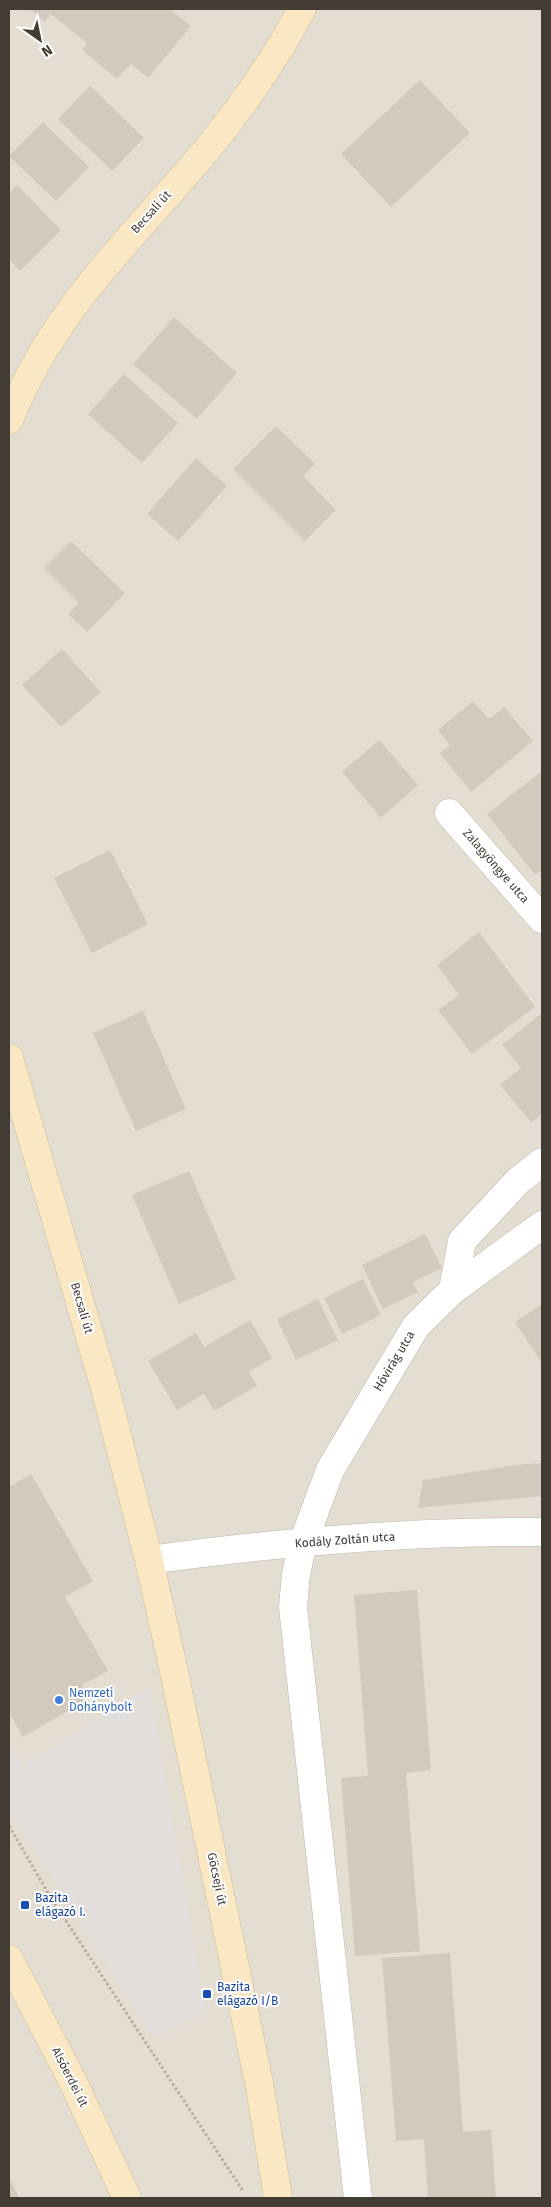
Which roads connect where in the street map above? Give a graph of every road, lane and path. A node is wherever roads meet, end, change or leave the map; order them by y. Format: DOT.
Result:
graph roads {
  1 [pos="302,9"];
  2 [pos="9,420"];
  3 [pos="449,812"];
  4 [pos="542,919"];
  5 [pos="9,1058"];
  6 [pos="542,1162"];
  7 [pos="542,1225"];
  8 [pos="453,1290"];
  9 [pos="542,1532"];
  10 [pos="303,1543"];
  11 [pos="149,1560"];
  12 [pos="9,1826"];
  13 [pos="9,1959"];
  14 [pos="127,2198"];
  15 [pos="247,2198"];
  16 [pos="278,2198"];
  17 [pos="358,2198"];
  1 -- 2 [label="main road, Becsali út"];
  3 -- 4 [label="street, Zalagyöngye utca"];
  5 -- 11 [label="main road, Becsali út"];
  6 -- 8 [label="street"];
  7 -- 8 [label="street, Hóvirág utca"];
  8 -- 10 [label="street, Hóvirág utca"];
  9 -- 10 [label="street, Kodály Zoltán utca"];
  10 -- 11 [label="street, Kodály Zoltán utca"];
  10 -- 17 [label="street, Hóvirág utca"];
  11 -- 16 [label="main road, Göcseji út"];
  12 -- 15 [label="path"];
  13 -- 14 [label="main road, Alsóerdei út"];
}
